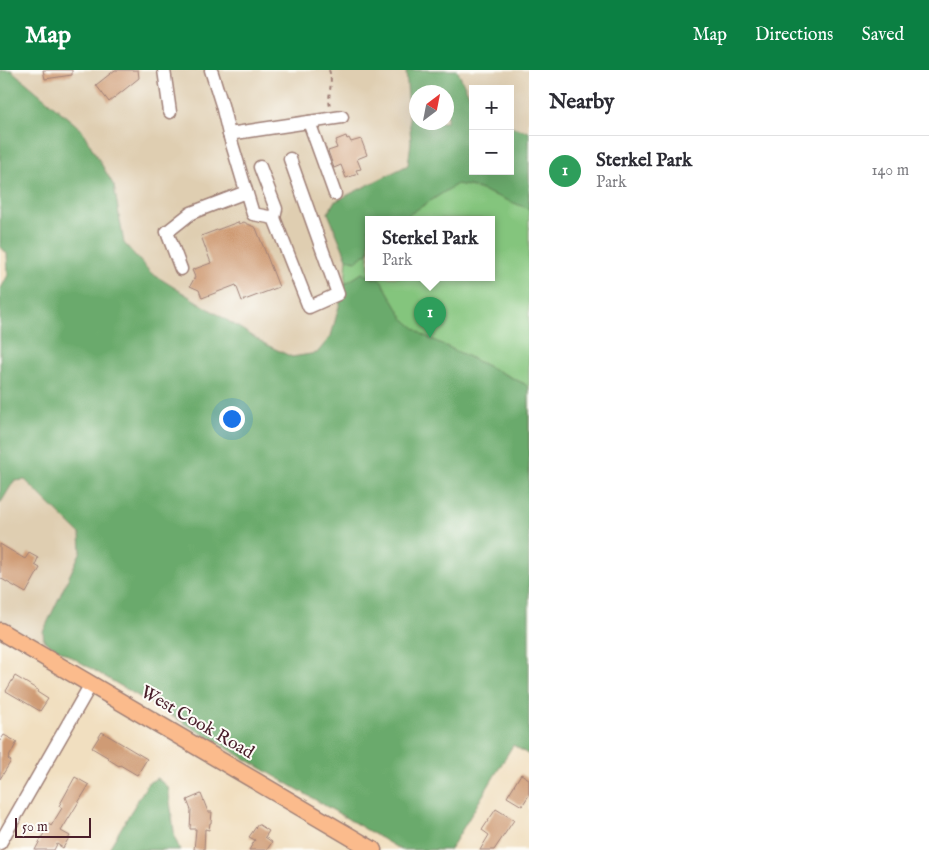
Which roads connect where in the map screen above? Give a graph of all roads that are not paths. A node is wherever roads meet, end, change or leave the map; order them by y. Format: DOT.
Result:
graph roads {
  1 [pos="164,70"];
  2 [pos="210,70"];
  3 [pos="170,112"];
  4 [pos="338,117"];
  5 [pos="309,122"];
  6 [pos="229,134"];
  7 [pos="290,159"];
  8 [pos="260,167"];
  9 [pos="246,192"];
  10 [pos="335,194"];
  11 [pos="274,218"];
  12 [pos="181,269"];
  13 [pos="0,631"];
  14 [pos="91,684"];
  15 [pos="0,843"];
  16 [pos="373,850"];
  1 -- 3 [label="street"];
  2 -- 6 [label="street"];
  4 -- 5 [label="street"];
  5 -- 6 [label="street"];
  5 -- 10 [label="street"];
  6 -- 9 [label="street"];
  7 -- 11 [label="street"];
  8 -- 11 [label="street"];
  9 -- 11 [label="street"];
  9 -- 12 [label="street"];
  13 -- 14 [label="main road, West Cook Road"];
  14 -- 15 [label="street"];
  14 -- 16 [label="main road, West Cook Road"];
}
